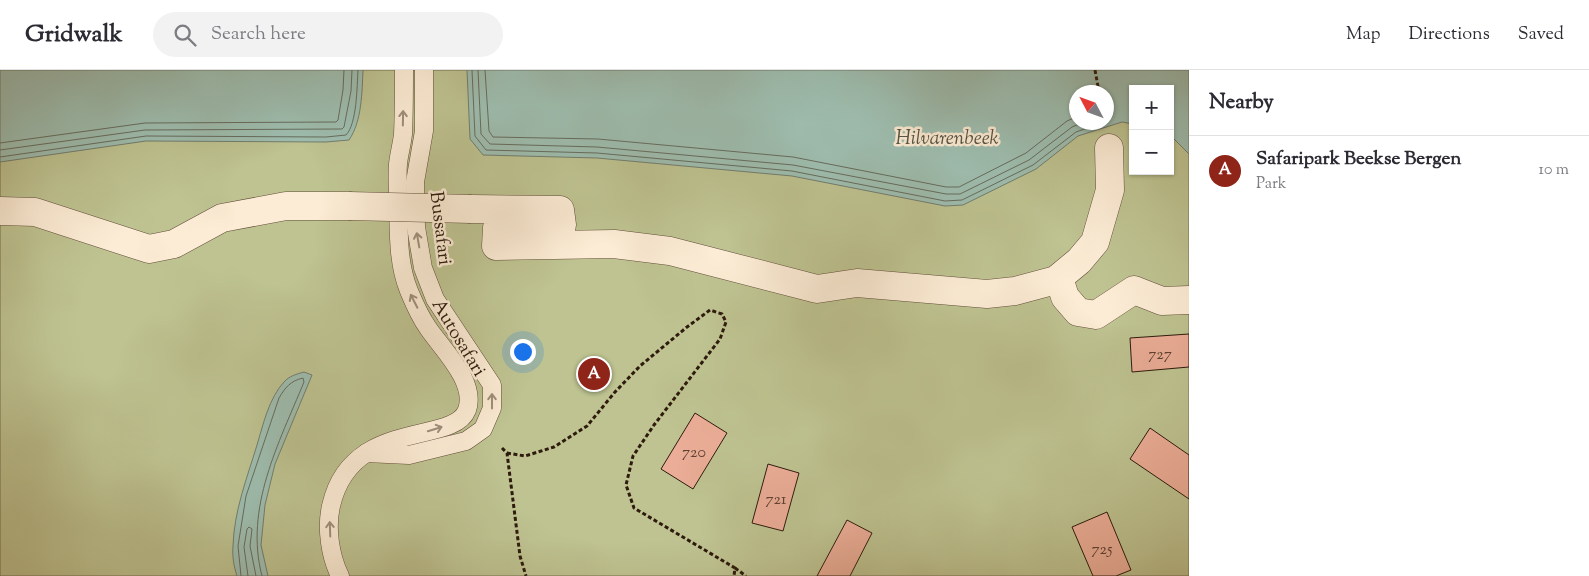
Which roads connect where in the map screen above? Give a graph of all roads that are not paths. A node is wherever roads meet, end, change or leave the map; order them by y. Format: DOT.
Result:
graph roads {
  1 [pos="404,70"];
  2 [pos="424,70"];
  3 [pos="1109,148"];
  4 [pos="0,211"];
  5 [pos="1059,278"];
  6 [pos="1189,300"];
  7 [pos="365,453"];
  8 [pos="340,576"];
  7 -- 1 [label="lane, Autosafari, one-way"];
  7 -- 2 [label="lane, Bussafari, one-way"];
  3 -- 5 [label="street"];
  4 -- 5 [label="street, bridge"];
  5 -- 6 [label="street"];
  8 -- 7 [label="lane, Autosafari, one-way"];
}
